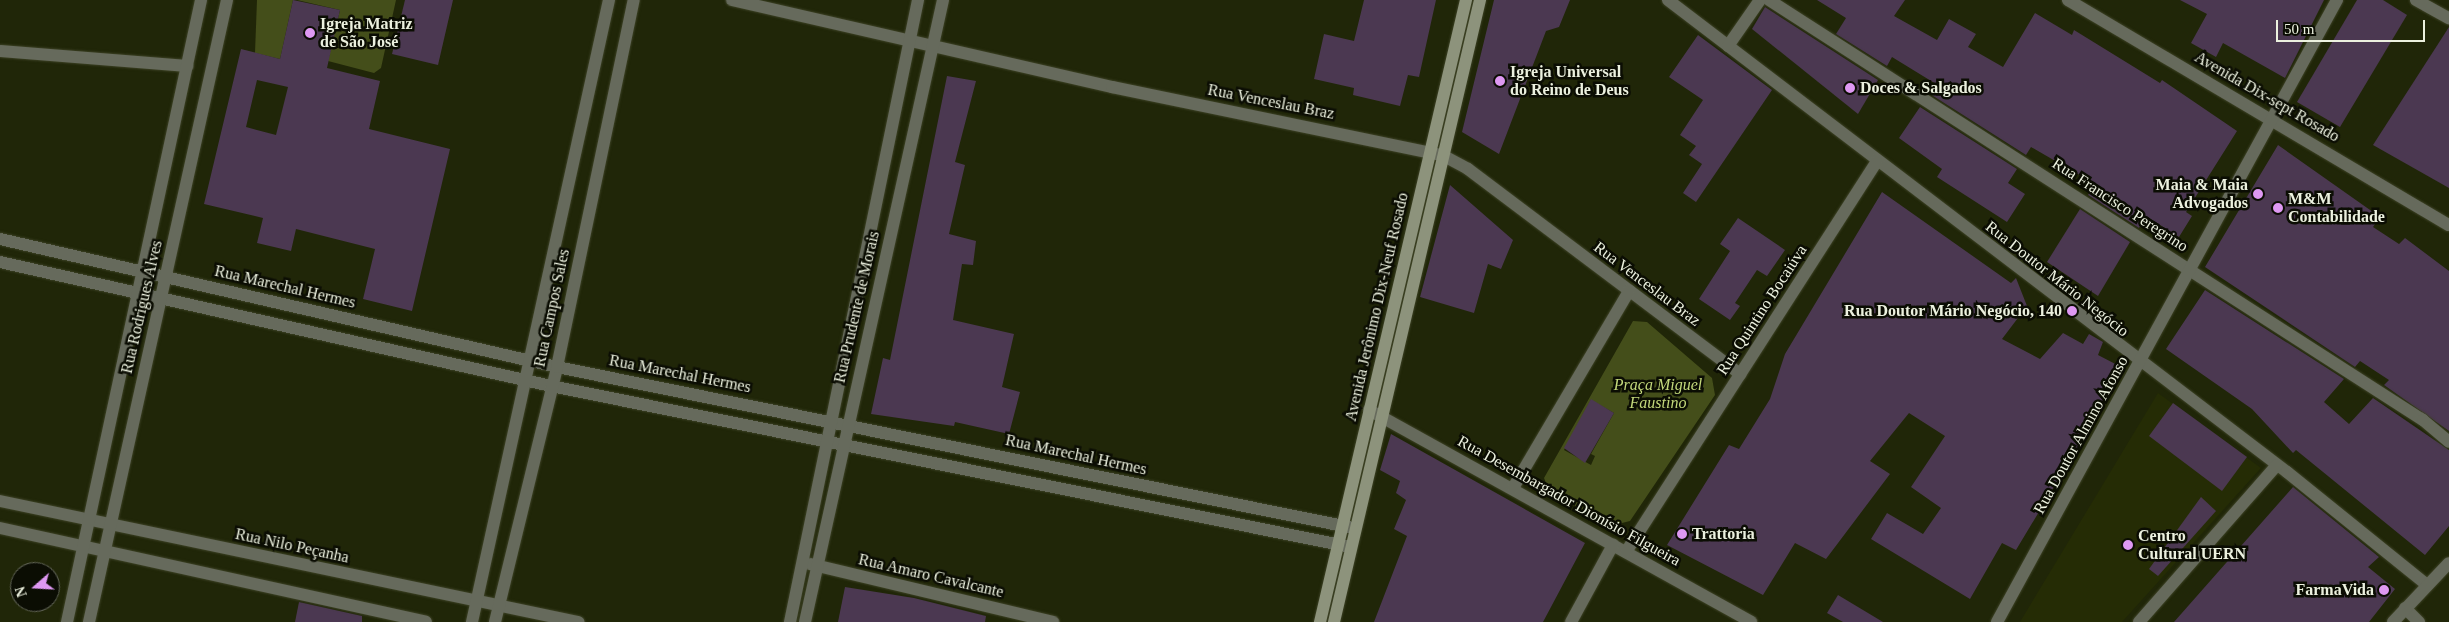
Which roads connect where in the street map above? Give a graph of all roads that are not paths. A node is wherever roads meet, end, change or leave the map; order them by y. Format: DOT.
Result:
graph roads {
  1 [pos="202,0"];
  2 [pos="227,0"];
  3 [pos="609,0"];
  4 [pos="634,0"];
  5 [pos="732,0"];
  6 [pos="918,0"];
  7 [pos="943,0"];
  8 [pos="1466,0"];
  9 [pos="1480,0"];
  10 [pos="1668,0"];
  11 [pos="1760,0"];
  12 [pos="1769,0"];
  13 [pos="2068,0"];
  14 [pos="2337,0"];
  15 [pos="2416,0"];
  16 [pos="2449,18"];
  17 [pos="909,42"];
  18 [pos="1728,46"];
  19 [pos="933,47"];
  20 [pos="0,51"];
  21 [pos="187,66"];
  22 [pos="2273,119"];
  23 [pos="1429,152"];
  24 [pos="1444,156"];
  25 [pos="1877,161"];
  26 [pos="2449,225"];
  27 [pos="0,239"];
  28 [pos="0,262"];
  29 [pos="2190,270"];
  30 [pos="143,271"];
  31 [pos="166,276"];
  32 [pos="1629,291"];
  33 [pos="138,292"];
  34 [pos="161,298"];
  35 [pos="532,361"];
  36 [pos="2139,362"];
  37 [pos="557,366"];
  38 [pos="1740,374"];
  39 [pos="527,381"];
  40 [pos="551,386"];
  41 [pos="1369,410"];
  42 [pos="1382,415"];
  43 [pos="830,421"];
  44 [pos="847,425"];
  45 [pos="825,442"];
  46 [pos="2449,442"];
  47 [pos="842,446"];
  48 [pos="2277,465"];
  49 [pos="1513,488"];
  50 [pos="0,501"];
  51 [pos="89,519"];
  52 [pos="111,524"];
  53 [pos="1342,526"];
  54 [pos="0,528"];
  55 [pos="1356,529"];
  56 [pos="1338,543"];
  57 [pos="1613,545"];
  58 [pos="83,546"];
  59 [pos="1351,547"];
  60 [pos="105,551"];
  61 [pos="1626,552"];
  62 [pos="802,562"];
  63 [pos="2449,563"];
  64 [pos="817,566"];
  65 [pos="2426,584"];
  66 [pos="477,602"];
  67 [pos="498,606"];
  68 [pos="2405,608"];
  69 [pos="67,622"];
  70 [pos="89,622"];
  71 [pos="426,622"];
  72 [pos="472,622"];
  73 [pos="495,622"];
  74 [pos="578,622"];
  75 [pos="790,622"];
  76 [pos="806,622"];
  77 [pos="1053,622"];
  78 [pos="1320,622"];
  79 [pos="1334,622"];
  80 [pos="1570,622"];
  81 [pos="1751,622"];
  82 [pos="1997,622"];
  83 [pos="2139,622"];
  84 [pos="2393,622"];
  85 [pos="2419,622"];
  1 -- 21 [label="street, Rua Rodrigues Alves"];
  2 -- 31 [label="street, Rua Rodrigues Alves"];
  3 -- 35 [label="street, Rua Campos Sales"];
  4 -- 37 [label="street, Rua Campos Sales"];
  5 -- 17 [label="street, Rua Venceslau Braz"];
  6 -- 17 [label="street, Rua Prudente de Morais"];
  7 -- 19 [label="street, Rua Prudente de Morais"];
  8 -- 23 [label="main road, Avenida Jerônimo Dix-Neuf Rosado"];
  9 -- 24 [label="main road, Avenida Jerônimo Dix-Neuf Rosado"];
  10 -- 18 [label="street, Rua Doutor Mário Negócio"];
  11 -- 18 [label="street"];
  12 -- 29 [label="street, Rua Francisco Peregrino"];
  13 -- 22 [label="street, Avenida Dix-sept Rosado"];
  14 -- 22 [label="street, Rua Doutor Almino Afonso"];
  15 -- 16 [label="street"];
  17 -- 19 [label="street, Rua Venceslau Braz"];
  17 -- 43 [label="street, Rua Prudente de Morais"];
  18 -- 25 [label="street, Rua Doutor Mário Negócio"];
  19 -- 23 [label="street, Rua Venceslau Braz"];
  19 -- 44 [label="street, Rua Prudente de Morais"];
  20 -- 21 [label="street"];
  21 -- 30 [label="street, Rua Rodrigues Alves"];
  22 -- 26 [label="street, Avenida Dix-sept Rosado"];
  22 -- 29 [label="street, Rua Doutor Almino Afonso"];
  23 -- 24 [label="street, Rua Venceslau Braz"];
  23 -- 41 [label="main road, Avenida Jerônimo Dix-Neuf Rosado"];
  24 -- 32 [label="street, Rua Venceslau Braz"];
  24 -- 42 [label="main road, Avenida Jerônimo Dix-Neuf Rosado"];
  25 -- 36 [label="street, Rua Doutor Mário Negócio"];
  25 -- 38 [label="street, Rua Quintino Bocaiúva"];
  27 -- 30 [label="street, Rua Marechal Hermes"];
  28 -- 33 [label="street"];
  29 -- 36 [label="street, Rua Doutor Almino Afonso"];
  29 -- 46 [label="street, Rua Francisco Peregrino"];
  30 -- 31 [label="street, Rua Marechal Hermes"];
  30 -- 33 [label="street, Rua Rodrigues Alves"];
  31 -- 34 [label="street, Rua Rodrigues Alves"];
  31 -- 35 [label="street, Rua Marechal Hermes"];
  32 -- 38 [label="street, Rua Venceslau Braz"];
  32 -- 49 [label="street"];
  33 -- 34 [label="street"];
  33 -- 51 [label="street, Rua Rodrigues Alves"];
  34 -- 39 [label="street"];
  34 -- 52 [label="street, Rua Rodrigues Alves"];
  35 -- 37 [label="street, Rua Marechal Hermes"];
  35 -- 39 [label="street, Rua Campos Sales"];
  36 -- 48 [label="street, Rua Doutor Mário Negócio"];
  36 -- 82 [label="street, Rua Doutor Almino Afonso"];
  37 -- 40 [label="street, Rua Campos Sales"];
  37 -- 43 [label="street, Rua Marechal Hermes"];
  38 -- 61 [label="street, Rua Quintino Bocaiúva"];
  39 -- 40 [label="street"];
  39 -- 66 [label="street, Rua Campos Sales"];
  40 -- 45 [label="street"];
  40 -- 67 [label="street, Rua Campos Sales"];
  41 -- 42 [label="street, Rua Desembargador Dionísio Filgueira"];
  41 -- 53 [label="main road, Avenida Jerônimo Dix-Neuf Rosado"];
  42 -- 49 [label="street, Rua Desembargador Dionísio Filgueira"];
  42 -- 55 [label="main road, Avenida Jerônimo Dix-Neuf Rosado"];
  43 -- 44 [label="street, Rua Marechal Hermes"];
  43 -- 45 [label="street, Rua Prudente de Morais"];
  44 -- 47 [label="street, Rua Prudente de Morais"];
  44 -- 53 [label="street, Rua Marechal Hermes"];
  45 -- 47 [label="street"];
  45 -- 62 [label="street, Rua Prudente de Morais"];
  47 -- 56 [label="street"];
  47 -- 64 [label="street, Rua Prudente de Morais"];
  48 -- 65 [label="street, Rua Doutor Mário Negócio"];
  48 -- 83 [label="street"];
  49 -- 57 [label="street, Rua Desembargador Dionísio Filgueira"];
  50 -- 51 [label="street, Rua Nilo Peçanha"];
  51 -- 52 [label="street, Rua Nilo Peçanha"];
  51 -- 58 [label="street, Rua Rodrigues Alves"];
  52 -- 60 [label="street, Rua Rodrigues Alves"];
  52 -- 66 [label="street, Rua Nilo Peçanha"];
  53 -- 55 [label="street, Rua Marechal Hermes"];
  53 -- 56 [label="main road, Avenida Jerônimo Dix-Neuf Rosado"];
  54 -- 58 [label="street"];
  55 -- 59 [label="main road, Avenida Jerônimo Dix-Neuf Rosado"];
  56 -- 59 [label="street"];
  56 -- 78 [label="main road, Avenida Jerônimo Dix-Neuf Rosado"];
  57 -- 61 [label="street, Rua Desembargador Dionísio Filgueira"];
  57 -- 80 [label="street"];
  58 -- 60 [label="street"];
  58 -- 69 [label="street, Rua Rodrigues Alves"];
  59 -- 79 [label="main road, Avenida Jerônimo Dix-Neuf Rosado"];
  60 -- 70 [label="street, Rua Rodrigues Alves"];
  60 -- 71 [label="street"];
  61 -- 81 [label="street, Rua Desembargador Dionísio Filgueira"];
  62 -- 64 [label="street, Rua Amaro Cavalcante"];
  62 -- 75 [label="street, Rua Prudente de Morais"];
  63 -- 65 [label="street"];
  64 -- 76 [label="street, Rua Prudente de Morais"];
  64 -- 77 [label="street, Rua Amaro Cavalcante"];
  65 -- 68 [label="street"];
  66 -- 67 [label="street, Rua Nilo Peçanha"];
  66 -- 72 [label="street, Rua Campos Sales"];
  67 -- 73 [label="street, Rua Campos Sales"];
  67 -- 74 [label="street, Rua Nilo Peçanha"];
  68 -- 84 [label="street"];
  68 -- 85 [label="street"];
}
